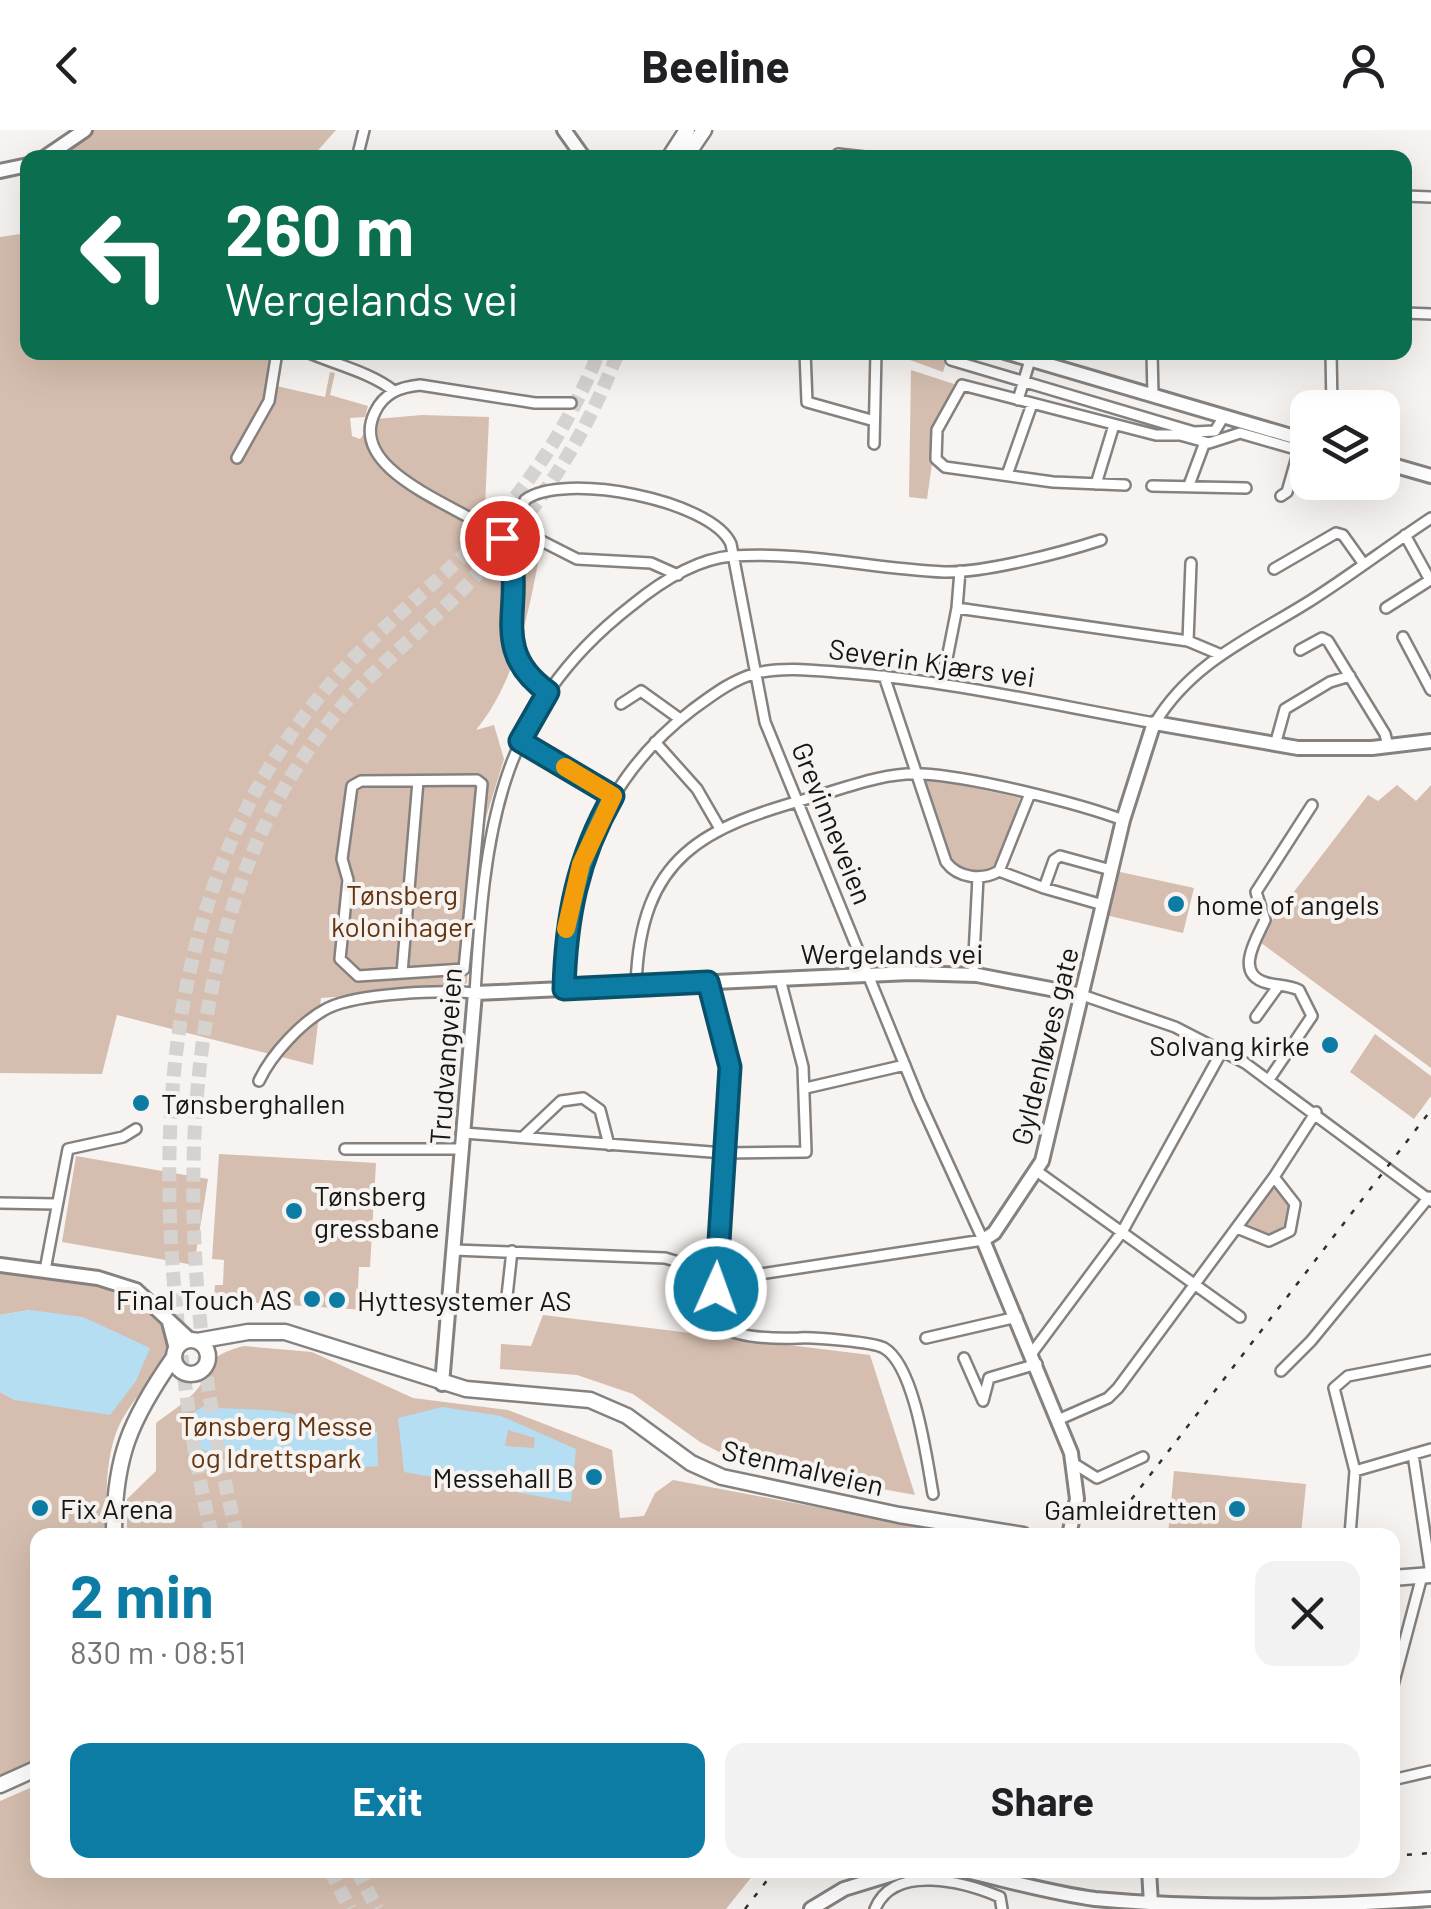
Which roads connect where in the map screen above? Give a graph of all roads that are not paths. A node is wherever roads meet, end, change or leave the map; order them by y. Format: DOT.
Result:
graph roads {
  1 [pos="85,130"];
  2 [pos="56,150"];
  3 [pos="276,360"];
  4 [pos="321,360"];
  5 [pos="804,360"];
  6 [pos="875,360"];
  7 [pos="951,360"];
  8 [pos="1030,360"];
  9 [pos="1152,360"];
  10 [pos="1332,360"];
  11 [pos="1024,380"];
  12 [pos="1332,390"];
  13 [pos="394,391"];
  14 [pos="1152,396"];
  15 [pos="1018,400"];
  16 [pos="571,402"];
  17 [pos="1032,404"];
  18 [pos="1224,416"];
  19 [pos="871,420"];
  20 [pos="1114,425"];
  21 [pos="1191,434"];
  22 [pos="1290,436"];
  23 [pos="1206,442"];
  24 [pos="874,444"];
  25 [pos="237,458"];
  26 [pos="1400,467"];
  27 [pos="1006,475"];
  28 [pos="1431,476"];
  29 [pos="1096,484"];
  30 [pos="1189,484"];
  31 [pos="1125,485"];
  32 [pos="1152,486"];
  33 [pos="1246,488"];
  34 [pos="1281,496"];
  35 [pos="1431,518"];
  36 [pos="1405,535"];
  37 [pos="502,538"];
  38 [pos="1100,540"];
  39 [pos="734,556"];
  40 [pos="1191,563"];
  41 [pos="1363,563"];
  42 [pos="1274,569"];
  43 [pos="960,571"];
  44 [pos="678,575"];
  45 [pos="958,608"];
  46 [pos="1386,608"];
  47 [pos="1404,637"];
  48 [pos="1188,641"];
  49 [pos="1300,650"];
  50 [pos="1219,654"];
  51 [pos="754,674"];
  52 [pos="884,676"];
  53 [pos="1350,676"];
  54 [pos="942,684"];
  55 [pos="1431,690"];
  56 [pos="548,692"];
  57 [pos="621,704"];
  58 [pos="680,719"];
  59 [pos="1155,724"];
  60 [pos="520,741"];
  61 [pos="1431,741"];
  62 [pos="655,742"];
  63 [pos="1275,745"];
  64 [pos="1388,746"];
  65 [pos="918,774"];
  66 [pos="418,781"];
  67 [pos="613,796"];
  68 [pos="1028,796"];
  69 [pos="796,801"];
  70 [pos="1312,804"];
  71 [pos="1123,820"];
  72 [pos="719,827"];
  73 [pos="1111,870"];
  74 [pos="999,872"];
  75 [pos="978,876"];
  76 [pos="1044,888"];
  77 [pos="1103,905"];
  78 [pos="402,974"];
  79 [pos="868,974"];
  80 [pos="974,975"];
  81 [pos="780,979"];
  82 [pos="708,982"];
  83 [pos="1279,984"];
  84 [pos="636,986"];
  85 [pos="564,989"];
  86 [pos="476,993"];
  87 [pos="1082,995"];
  88 [pos="1256,1017"];
  89 [pos="1222,1050"];
  90 [pos="905,1064"];
  91 [pos="1270,1078"];
  92 [pos="259,1081"];
  93 [pos="806,1088"];
  94 [pos="1316,1112"];
  95 [pos="136,1129"];
  96 [pos="464,1133"];
  97 [pos="525,1135"];
  98 [pos="609,1145"];
  99 [pos="463,1149"];
  100 [pos="345,1150"];
  101 [pos="724,1154"];
  102 [pos="1038,1172"];
  103 [pos="1274,1178"];
  104 [pos="1430,1200"];
  105 [pos="0,1204"];
  106 [pos="56,1204"];
  107 [pos="1237,1228"];
  108 [pos="1122,1232"];
  109 [pos="984,1240"];
  110 [pos="454,1250"];
  111 [pos="512,1251"];
  112 [pos="0,1265"];
  113 [pos="45,1270"];
  114 [pos="716,1274"];
  115 [pos="1195,1284"];
  116 [pos="450,1304"];
  117 [pos="162,1311"];
  118 [pos="1017,1317"];
  119 [pos="1240,1317"];
  120 [pos="299,1336"];
  121 [pos="926,1338"];
  122 [pos="193,1340"];
  123 [pos="175,1353"];
  124 [pos="208,1358"];
  125 [pos="964,1358"];
  126 [pos="1034,1359"];
  127 [pos="1431,1360"];
  128 [pos="1281,1370"];
  129 [pos="184,1372"];
  130 [pos="442,1384"];
  131 [pos="154,1386"];
  132 [pos="1060,1419"];
  133 [pos="1431,1449"];
  134 [pos="1413,1454"];
  135 [pos="1143,1457"];
  136 [pos="1073,1463"];
  137 [pos="1355,1471"];
  138 [pos="933,1494"];
  139 [pos="1426,1510"];
  140 [pos="115,1528"];
  141 [pos="980,1528"];
  142 [pos="1071,1528"];
  143 [pos="1351,1528"];
  144 [pos="1428,1575"];
  145 [pos="1400,1577"];
  146 [pos="1400,1665"];
  147 [pos="1431,1770"];
  148 [pos="30,1772"];
  149 [pos="1400,1778"];
  150 [pos="0,1785"];
  151 [pos="877,1878"];
  152 [pos="995,1878"];
  153 [pos="1149,1878"];
  154 [pos="1431,1899"];
  155 [pos="1151,1907"];
  156 [pos="811,1909"];
  157 [pos="876,1909"];
  158 [pos="1002,1909"];
  1 -- 2 [label="main road"];
  3 -- 25 [label="street"];
  4 -- 13 [label="street"];
  5 -- 19 [label="street"];
  6 -- 19 [label="street"];
  7 -- 11 [label="street"];
  8 -- 11 [label="street"];
  8 -- 14 [label="main road"];
  9 -- 14 [label="street"];
  10 -- 12 [label="street"];
  11 -- 15 [label="street"];
  11 -- 21 [label="street"];
  13 -- 16 [label="street"];
  13 -- 37 [label="street"];
  14 -- 18 [label="main road"];
  15 -- 17 [label="street"];
  15 -- 27 [label="street"];
  17 -- 20 [label="street"];
  17 -- 27 [label="street"];
  18 -- 21 [label="street"];
  18 -- 22 [label="main road"];
  19 -- 24 [label="street"];
  20 -- 21 [label="street"];
  20 -- 29 [label="street"];
  21 -- 23 [label="street"];
  23 -- 30 [label="street"];
  23 -- 34 [label="street"];
  26 -- 28 [label="main road"];
  27 -- 29 [label="street"];
  29 -- 31 [label="street"];
  30 -- 32 [label="street"];
  30 -- 33 [label="street"];
  35 -- 36 [label="street, Gyldenløves gate"];
  36 -- 41 [label="street, Gyldenløves gate"];
  36 -- 46 [label="street"];
  37 -- 39 [label="street"];
  37 -- 44 [label="street"];
  37 -- 56 [label="street"];
  38 -- 43 [label="street, Trudvangveien"];
  39 -- 43 [label="street, Trudvangveien"];
  39 -- 44 [label="street, Trudvangveien"];
  39 -- 51 [label="street, Grevinneveien"];
  40 -- 48 [label="street"];
  41 -- 42 [label="street"];
  41 -- 50 [label="street, Gyldenløves gate"];
  43 -- 45 [label="street"];
  44 -- 56 [label="street, Trudvangveien"];
  45 -- 48 [label="street"];
  45 -- 54 [label="street"];
  47 -- 55 [label="street"];
  48 -- 50 [label="street"];
  49 -- 53 [label="street"];
  50 -- 59 [label="street, Gyldenløves gate"];
  51 -- 52 [label="street, Severin Kjærs vei"];
  51 -- 58 [label="street, Severin Kjærs vei"];
  51 -- 69 [label="street, Grevinneveien"];
  52 -- 54 [label="street, Severin Kjærs vei"];
  52 -- 65 [label="street"];
  53 -- 63 [label="street"];
  53 -- 64 [label="street"];
  54 -- 59 [label="street, Severin Kjærs vei"];
  56 -- 60 [label="street, Trudvangveien"];
  57 -- 58 [label="street"];
  58 -- 62 [label="street, Severin Kjærs vei"];
  59 -- 63 [label="main road, Severin Kjærs vei"];
  59 -- 71 [label="main road, Gyldenløves gate"];
  60 -- 67 [label="street"];
  60 -- 86 [label="street, Trudvangveien"];
  61 -- 64 [label="main road, Severin Kjærs vei"];
  62 -- 67 [label="street, Severin Kjærs vei"];
  62 -- 72 [label="street"];
  63 -- 64 [label="main road, Severin Kjærs vei"];
  65 -- 68 [label="street"];
  65 -- 69 [label="street"];
  65 -- 75 [label="street"];
  66 -- 78 [label="street"];
  66 -- 78 [label="street"];
  66 -- 78 [label="street"];
  67 -- 85 [label="street, Severin Kjærs vei"];
  68 -- 71 [label="street"];
  68 -- 74 [label="street"];
  69 -- 72 [label="street"];
  69 -- 79 [label="street, Grevinneveien"];
  70 -- 83 [label="street"];
  71 -- 73 [label="main road, Gyldenløves gate"];
  72 -- 84 [label="street"];
  73 -- 76 [label="street"];
  73 -- 77 [label="main road, Gyldenløves gate"];
  74 -- 75 [label="street"];
  74 -- 76 [label="street"];
  75 -- 80 [label="street"];
  76 -- 77 [label="street"];
  77 -- 87 [label="main road, Gyldenløves gate"];
  79 -- 80 [label="main road, Wergelands vei"];
  79 -- 81 [label="main road, Wergelands vei"];
  79 -- 90 [label="street, Grevinneveien"];
  80 -- 87 [label="main road, Wergelands vei"];
  81 -- 82 [label="main road, Wergelands vei"];
  81 -- 93 [label="street"];
  82 -- 84 [label="main road, Wergelands vei"];
  82 -- 101 [label="street"];
  83 -- 88 [label="street"];
  83 -- 91 [label="street"];
  84 -- 85 [label="main road, Wergelands vei"];
  85 -- 86 [label="main road, Wergelands vei"];
  86 -- 92 [label="street"];
  86 -- 96 [label="main road, Trudvangveien"];
  87 -- 89 [label="street, Wergelands vei"];
  87 -- 102 [label="main road, Gyldenløves gate"];
  89 -- 91 [label="street, Wergelands vei"];
  89 -- 108 [label="street"];
  90 -- 93 [label="street"];
  90 -- 109 [label="street, Grevinneveien"];
  91 -- 94 [label="street, Wergelands vei"];
  93 -- 101 [label="street"];
  94 -- 103 [label="street"];
  94 -- 104 [label="street, Wergelands vei"];
  95 -- 106 [label="street"];
  96 -- 97 [label="street"];
  96 -- 99 [label="main road, Trudvangveien"];
  97 -- 98 [label="street"];
  97 -- 98 [label="street"];
  98 -- 101 [label="street"];
  99 -- 100 [label="street"];
  99 -- 110 [label="main road, Trudvangveien"];
  101 -- 114 [label="street"];
  102 -- 108 [label="street"];
  102 -- 109 [label="main road, Gyldenløves gate"];
  103 -- 107 [label="street"];
  103 -- 107 [label="street"];
  104 -- 128 [label="street"];
  105 -- 106 [label="street"];
  106 -- 113 [label="street"];
  107 -- 115 [label="street"];
  108 -- 115 [label="street"];
  108 -- 126 [label="street"];
  109 -- 114 [label="street"];
  109 -- 118 [label="main road, Grevinneveien"];
  110 -- 111 [label="street"];
  110 -- 116 [label="main road, Trudvangveien"];
  111 -- 114 [label="street"];
  111 -- 116 [label="street"];
  112 -- 113 [label="main road"];
  113 -- 117 [label="main road"];
  114 -- 138 [label="street"];
  115 -- 119 [label="street"];
  115 -- 132 [label="street"];
  116 -- 130 [label="main road, Trudvangveien"];
  117 -- 122 [label="main road"];
  117 -- 123 [label="main road"];
  118 -- 121 [label="street"];
  118 -- 126 [label="main road, Grevinneveien"];
  120 -- 122 [label="main road, Stenmalveien"];
  120 -- 124 [label="main road, Stenmalveien"];
  120 -- 130 [label="main road, Stenmalveien"];
  122 -- 123 [label="main road, Stenmalveien"];
  122 -- 124 [label="main road"];
  123 -- 129 [label="main road"];
  123 -- 131 [label="main road"];
  124 -- 129 [label="main road, Stenmalveien"];
  125 -- 126 [label="street"];
  126 -- 132 [label="main road, Grevinneveien"];
  127 -- 137 [label="street"];
  129 -- 131 [label="main road, Stenmalveien"];
  130 -- 141 [label="main road, Stenmalveien"];
  131 -- 140 [label="main road"];
  132 -- 136 [label="main road, Grevinneveien"];
  133 -- 134 [label="street"];
  134 -- 137 [label="street"];
  134 -- 139 [label="street"];
  135 -- 136 [label="street"];
  136 -- 142 [label="main road, Grevinneveien"];
  137 -- 143 [label="street"];
  139 -- 144 [label="street"];
  144 -- 145 [label="main road"];
  144 -- 146 [label="street"];
  147 -- 149 [label="street"];
  148 -- 150 [label="main road"];
  151 -- 156 [label="main road"];
  152 -- 155 [label="main road"];
  153 -- 155 [label="main road"];
  154 -- 155 [label="main road"];
  157 -- 158 [label="street"];
}
